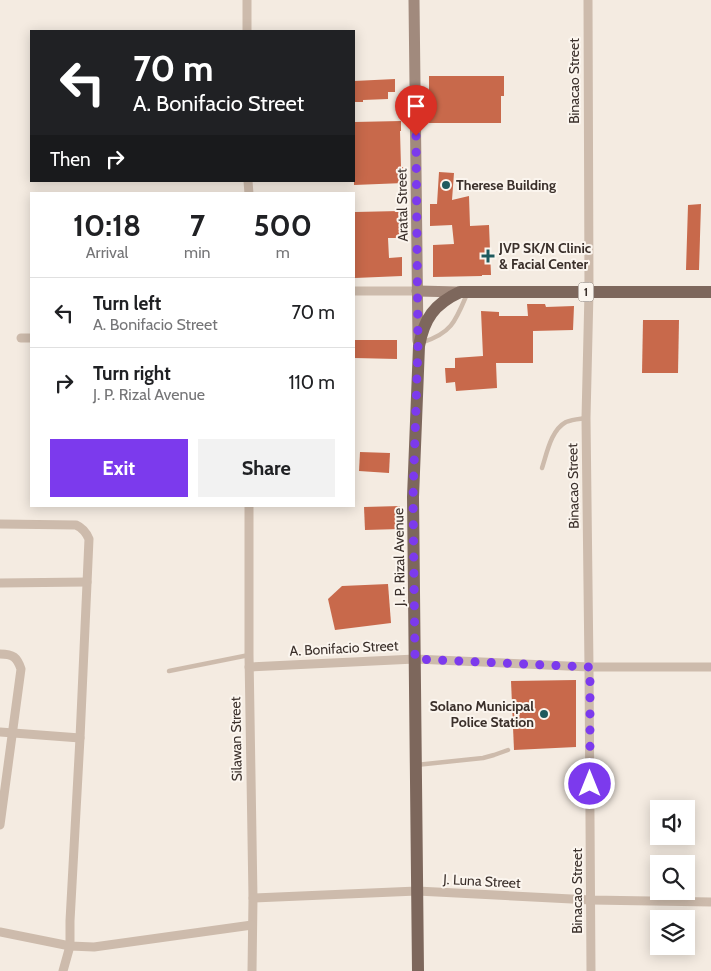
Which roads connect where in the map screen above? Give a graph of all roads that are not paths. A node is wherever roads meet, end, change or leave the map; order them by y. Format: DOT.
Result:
graph roads {
  1 [pos="247,0"];
  2 [pos="414,0"];
  3 [pos="588,0"];
  4 [pos="247,30"];
  5 [pos="355,291"];
  6 [pos="417,291"];
  7 [pos="464,292"];
  8 [pos="589,292"];
  9 [pos="711,292"];
  10 [pos="21,338"];
  11 [pos="30,338"];
  12 [pos="419,345"];
  13 [pos="586,418"];
  14 [pos="542,468"];
  15 [pos="249,507"];
  16 [pos="0,524"];
  17 [pos="87,582"];
  18 [pos="0,583"];
  19 [pos="0,654"];
  20 [pos="249,655"];
  21 [pos="415,659"];
  22 [pos="249,667"];
  23 [pos="590,667"];
  24 [pos="711,667"];
  25 [pos="169,671"];
  26 [pos="0,732"];
  27 [pos="12,734"];
  28 [pos="80,738"];
  29 [pos="508,750"];
  30 [pos="415,765"];
  31 [pos="0,825"];
  32 [pos="417,891"];
  33 [pos="253,898"];
  34 [pos="591,900"];
  35 [pos="711,902"];
  36 [pos="252,925"];
  37 [pos="0,932"];
  38 [pos="70,946"];
  39 [pos="63,971"];
  40 [pos="252,971"];
  41 [pos="418,971"];
  42 [pos="591,971"];
  1 -- 4 [label="street"];
  2 -- 6 [label="street, Aratal Street"];
  3 -- 8 [label="street, Binacao Street"];
  5 -- 6 [label="street"];
  6 -- 7 [label="street"];
  6 -- 12 [label="street, Aratal Street"];
  7 -- 8 [label="main road, 1"];
  7 -- 12 [label="main road, J. P. Rizal Avenue"];
  7 -- 12 [label="lane"];
  8 -- 9 [label="main road, 1"];
  8 -- 13 [label="street, Binacao Street"];
  10 -- 11 [label="street"];
  12 -- 21 [label="main road, J. P. Rizal Avenue"];
  13 -- 14 [label="lane"];
  13 -- 23 [label="street, Binacao Street"];
  15 -- 20 [label="street, Silawan Street"];
  16 -- 17 [label="street"];
  17 -- 18 [label="street"];
  17 -- 28 [label="street"];
  19 -- 27 [label="street"];
  20 -- 22 [label="street, Silawan Street"];
  20 -- 25 [label="lane"];
  21 -- 22 [label="street, A. Bonifacio Street"];
  21 -- 23 [label="street, A. Bonifacio Street"];
  21 -- 30 [label="main road, J. P. Rizal Avenue"];
  22 -- 33 [label="street, Silawan Street"];
  23 -- 24 [label="street, A. Bonifacio Street"];
  23 -- 34 [label="street, Binacao Street"];
  26 -- 27 [label="street"];
  27 -- 28 [label="street"];
  27 -- 31 [label="street"];
  28 -- 38 [label="street"];
  29 -- 30 [label="lane"];
  30 -- 32 [label="main road, J. P. Rizal Avenue"];
  32 -- 33 [label="street, J. Luna Street"];
  32 -- 34 [label="street, J. Luna Street"];
  32 -- 41 [label="main road, J. P. Rizal Avenue"];
  33 -- 36 [label="street, Silawan Street"];
  34 -- 35 [label="street, J. Luna Street"];
  34 -- 42 [label="street, Binacao Street"];
  36 -- 38 [label="street"];
  36 -- 40 [label="street, Silawan Street"];
  37 -- 38 [label="street"];
  38 -- 39 [label="street"];
}
